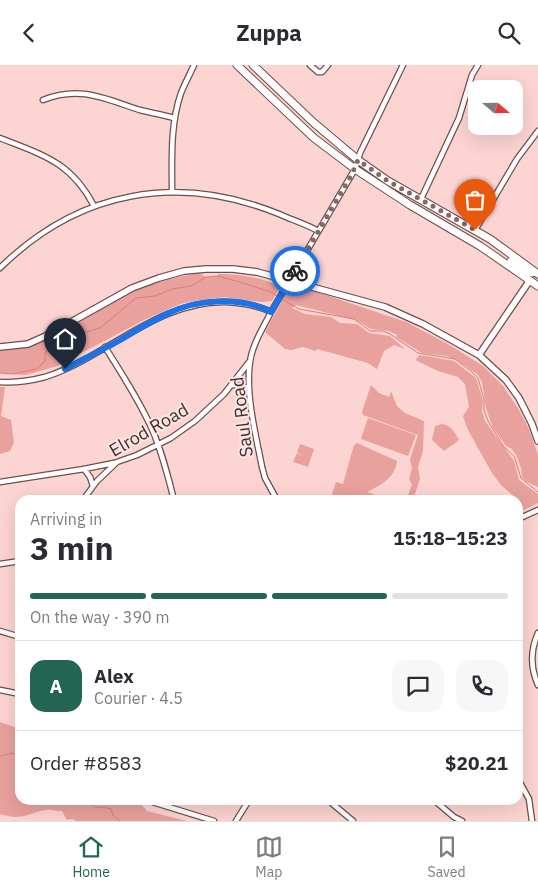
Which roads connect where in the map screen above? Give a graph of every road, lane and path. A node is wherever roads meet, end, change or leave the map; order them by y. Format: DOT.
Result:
graph roads {
  1 [pos="194,65"];
  2 [pos="237,65"];
  3 [pos="253,65"];
  4 [pos="310,65"];
  5 [pos="328,65"];
  6 [pos="402,65"];
  7 [pos="478,65"];
  8 [pos="43,100"];
  9 [pos="174,118"];
  10 [pos="538,131"];
  11 [pos="0,138"];
  12 [pos="358,160"];
  13 [pos="355,169"];
  14 [pos="172,192"];
  15 [pos="421,199"];
  16 [pos="94,206"];
  17 [pos="475,230"];
  18 [pos="318,231"];
  19 [pos="501,259"];
  20 [pos="0,268"];
  21 [pos="537,273"];
  22 [pos="290,280"];
  23 [pos="530,280"];
  24 [pos="538,286"];
  25 [pos="271,312"];
  26 [pos="0,347"];
  27 [pos="106,347"];
  28 [pos="478,355"];
  29 [pos="250,361"];
  30 [pos="0,382"];
  31 [pos="231,385"];
  32 [pos="249,389"];
  33 [pos="538,441"];
  34 [pos="158,444"];
  35 [pos="116,462"];
  36 [pos="84,469"];
  37 [pos="0,482"];
  38 [pos="93,485"];
  39 [pos="86,495"];
  40 [pos="173,495"];
  41 [pos="274,495"];
  42 [pos="538,510"];
  43 [pos="523,517"];
  44 [pos="15,562"];
  45 [pos="0,564"];
  46 [pos="0,631"];
  47 [pos="538,633"];
  48 [pos="15,636"];
  49 [pos="538,685"];
  50 [pos="0,690"];
  51 [pos="15,693"];
  52 [pos="523,788"];
  53 [pos="162,805"];
  54 [pos="246,805"];
  55 [pos="334,805"];
  56 [pos="440,805"];
  57 [pos="214,821"];
  58 [pos="236,821"];
  59 [pos="353,821"];
  60 [pos="462,821"];
  61 [pos="532,821"];
  1 -- 9 [label="street"];
  2 -- 13 [label="main road"];
  3 -- 12 [label="main road"];
  4 -- 5 [label="street"];
  6 -- 12 [label="street, Saul Road"];
  7 -- 15 [label="street"];
  8 -- 9 [label="street"];
  9 -- 14 [label="street"];
  10 -- 17 [label="street"];
  11 -- 16 [label="street"];
  12 -- 13 [label="street, Saul Road"];
  12 -- 15 [label="main road"];
  13 -- 18 [label="street, Saul Road"];
  13 -- 19 [label="main road"];
  14 -- 16 [label="street"];
  14 -- 18 [label="street"];
  15 -- 17 [label="main road"];
  16 -- 20 [label="street"];
  17 -- 21 [label="main road"];
  18 -- 22 [label="street, Saul Road"];
  19 -- 21 [label="main road"];
  19 -- 23 [label="main road"];
  21 -- 23 [label="main road"];
  22 -- 25 [label="street, Saul Road"];
  22 -- 26 [label="street"];
  22 -- 28 [label="street"];
  23 -- 24 [label="main road"];
  23 -- 28 [label="street"];
  25 -- 27 [label="street"];
  25 -- 29 [label="street, Saul Road"];
  27 -- 30 [label="street"];
  27 -- 34 [label="street"];
  28 -- 33 [label="street"];
  29 -- 31 [label="street, Elrod Road"];
  29 -- 32 [label="street, Saul Road"];
  31 -- 32 [label="street"];
  31 -- 34 [label="street, Elrod Road"];
  32 -- 41 [label="street, Saul Road"];
  34 -- 35 [label="street, Elrod Road"];
  34 -- 40 [label="street"];
  35 -- 36 [label="street"];
  35 -- 38 [label="street, Elrod Road"];
  36 -- 37 [label="street"];
  36 -- 38 [label="street"];
  38 -- 39 [label="street, Elrod Road"];
  42 -- 43 [label="street"];
  44 -- 45 [label="street"];
  46 -- 48 [label="street"];
  47 -- 49 [label="street"];
  50 -- 51 [label="street"];
  52 -- 61 [label="street"];
  53 -- 57 [label="street"];
  54 -- 58 [label="street"];
  55 -- 59 [label="street"];
  56 -- 60 [label="street"];
}
